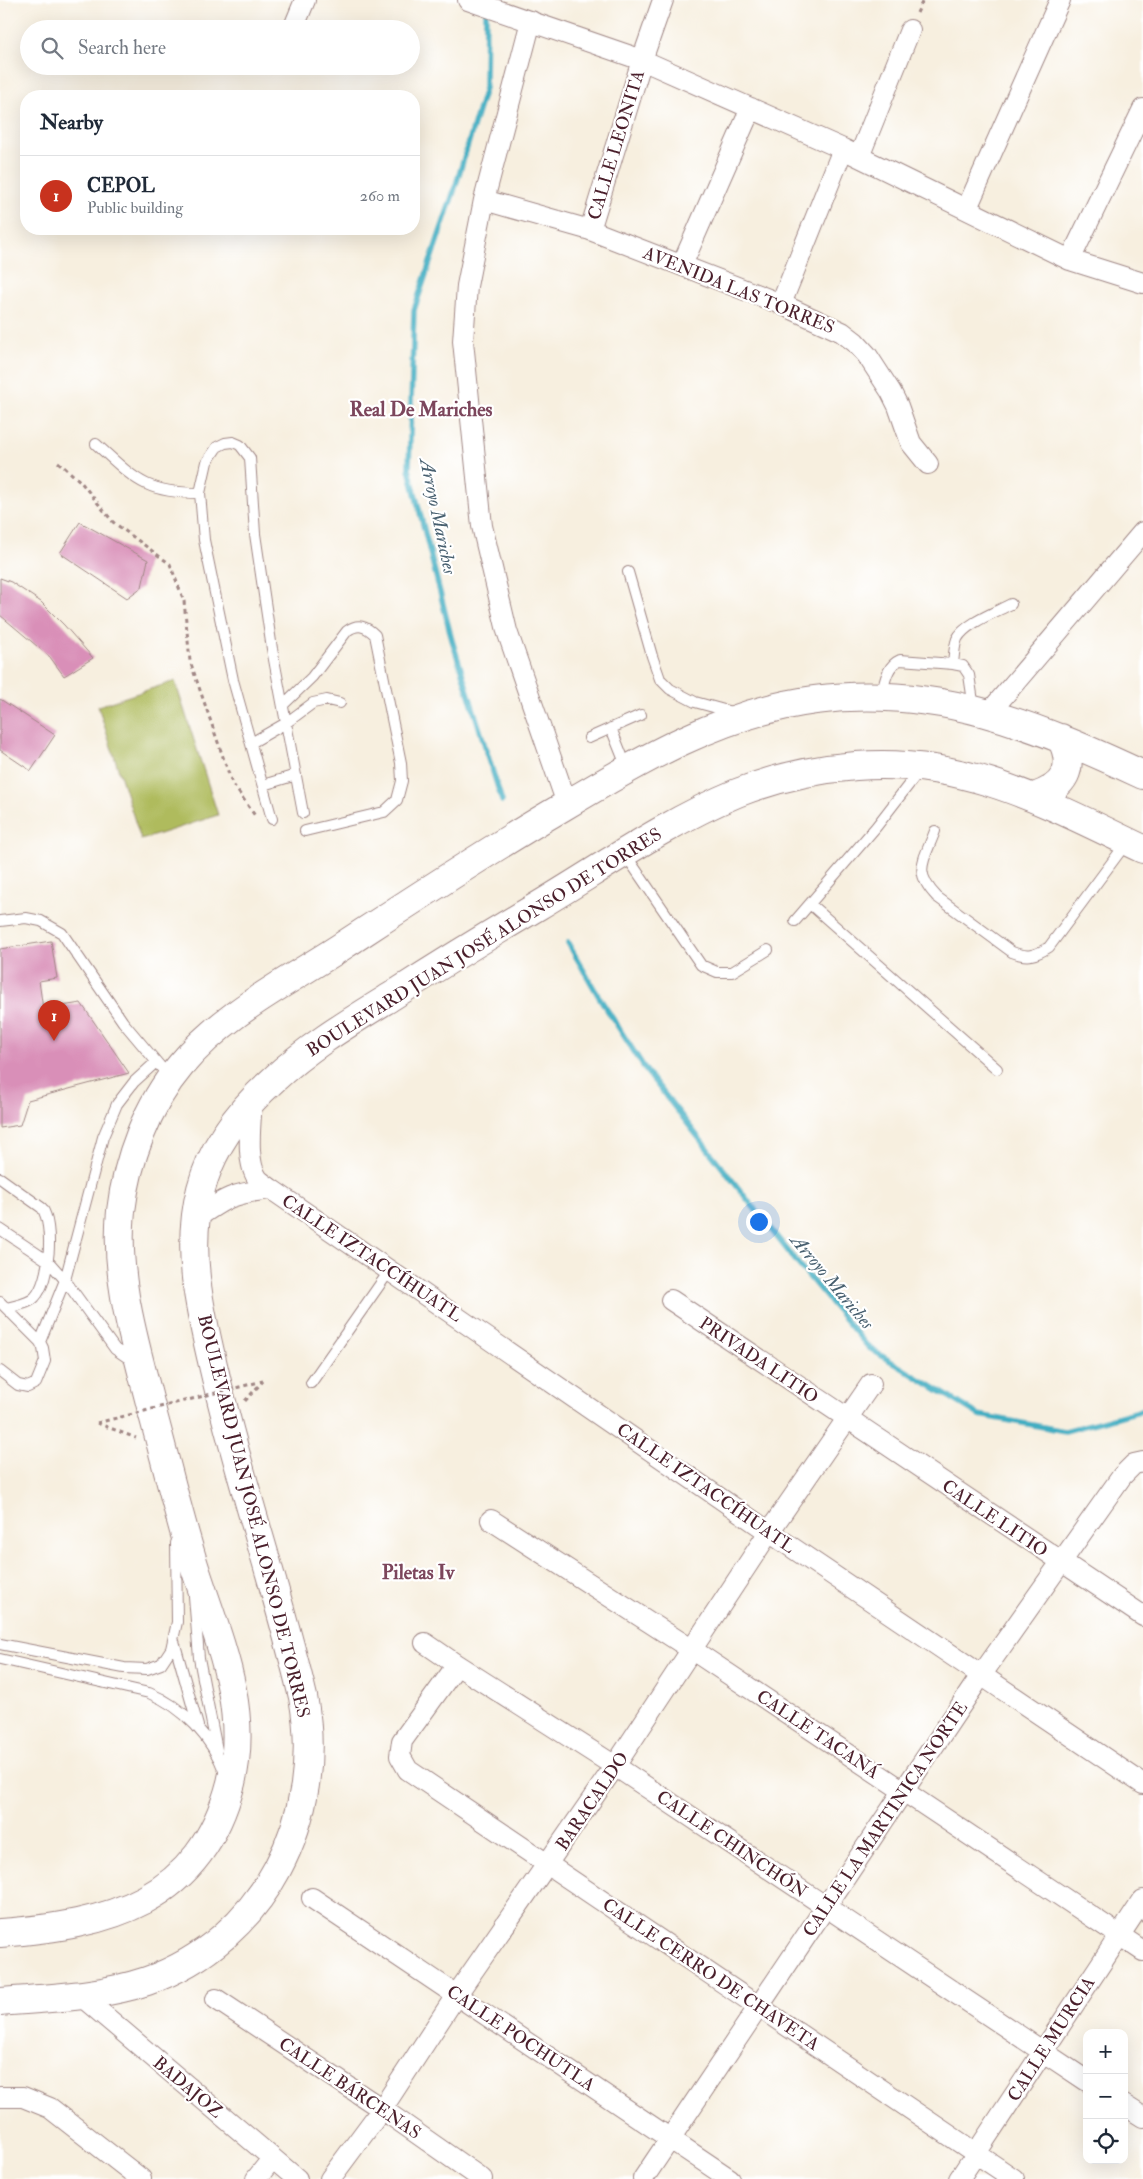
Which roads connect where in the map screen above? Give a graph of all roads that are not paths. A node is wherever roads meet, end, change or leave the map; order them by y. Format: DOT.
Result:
graph roads {
  1 [pos="305,0"];
  2 [pos="468,0"];
  3 [pos="663,0"];
  4 [pos="1060,0"];
  5 [pos="297,20"];
  6 [pos="531,21"];
  7 [pos="910,30"];
  8 [pos="642,60"];
  9 [pos="751,108"];
  10 [pos="1143,109"];
  11 [pos="851,153"];
  12 [pos="484,200"];
  13 [pos="967,208"];
  14 [pos="590,230"];
  15 [pos="1070,260"];
  16 [pos="682,265"];
  17 [pos="1143,283"];
  18 [pos="781,304"];
  19 [pos="96,444"];
  20 [pos="928,464"];
  21 [pos="200,494"];
  22 [pos="1143,532"];
  23 [pos="628,572"];
  24 [pos="1011,604"];
  25 [pos="953,664"];
  26 [pos="880,697"];
  27 [pos="340,703"];
  28 [pos="283,705"];
  29 [pos="981,711"];
  30 [pos="641,715"];
  31 [pos="745,716"];
  32 [pos="286,723"];
  33 [pos="611,728"];
  34 [pos="589,738"];
  35 [pos="1061,738"];
  36 [pos="251,743"];
  37 [pos="922,767"];
  38 [pos="627,768"];
  39 [pos="296,774"];
  40 [pos="1143,775"];
  41 [pos="263,785"];
  42 [pos="1034,797"];
  43 [pos="567,804"];
  44 [pos="303,813"];
  45 [pos="272,820"];
  46 [pos="305,831"];
  47 [pos="935,831"];
  48 [pos="1135,845"];
  49 [pos="625,854"];
  50 [pos="810,904"];
  51 [pos="0,921"];
  52 [pos="795,921"];
  53 [pos="768,950"];
  54 [pos="997,1069"];
  55 [pos="164,1071"];
  56 [pos="252,1101"];
  57 [pos="0,1178"];
  58 [pos="271,1189"];
  59 [pos="195,1219"];
  60 [pos="0,1230"];
  61 [pos="48,1261"];
  62 [pos="390,1270"];
  63 [pos="65,1280"];
  64 [pos="671,1300"];
  65 [pos="3,1305"];
  66 [pos="40,1342"];
  67 [pos="141,1366"];
  68 [pos="0,1371"];
  69 [pos="311,1383"];
  70 [pos="871,1384"];
  71 [pos="848,1419"];
  72 [pos="1139,1463"];
  73 [pos="175,1500"];
  74 [pos="491,1520"];
  75 [pos="769,1532"];
  76 [pos="193,1560"];
  77 [pos="1061,1562"];
  78 [pos="1143,1616"];
  79 [pos="174,1641"];
  80 [pos="426,1643"];
  81 [pos="0,1644"];
  82 [pos="691,1650"];
  83 [pos="0,1659"];
  84 [pos="457,1665"];
  85 [pos="982,1674"];
  86 [pos="199,1730"];
  87 [pos="218,1753"];
  88 [pos="615,1766"];
  89 [pos="1143,1784"];
  90 [pos="230,1786"];
  91 [pos="903,1792"];
  92 [pos="549,1864"];
  93 [pos="312,1898"];
  94 [pos="1143,1900"];
  95 [pos="826,1907"];
  96 [pos="0,1933"];
  97 [pos="1119,1935"];
  98 [pos="1143,1951"];
  99 [pos="458,1994"];
  100 [pos="80,1995"];
  101 [pos="216,1999"];
  102 [pos="0,2002"];
  103 [pos="758,2006"];
  104 [pos="1043,2054"];
  105 [pos="1083,2079"];
  106 [pos="0,2097"];
  107 [pos="1128,2108"];
  108 [pos="382,2109"];
  109 [pos="1143,2117"];
  110 [pos="670,2138"];
  111 [pos="976,2153"];
  112 [pos="272,2159"];
  113 [pos="141,2179"];
  114 [pos="256,2179"];
  115 [pos="297,2179"];
  116 [pos="330,2179"];
  117 [pos="482,2179"];
  118 [pos="643,2179"];
  119 [pos="730,2179"];
  120 [pos="959,2179"];
  121 [pos="1014,2179"];
  1 -- 5 [label="street"];
  2 -- 6 [label="street"];
  3 -- 8 [label="street, CALLE LEONITA"];
  4 -- 13 [label="street"];
  6 -- 8 [label="street"];
  6 -- 12 [label="street"];
  7 -- 11 [label="street"];
  8 -- 9 [label="street"];
  8 -- 14 [label="street, CALLE LEONITA"];
  9 -- 11 [label="street"];
  9 -- 16 [label="street"];
  10 -- 15 [label="street"];
  11 -- 13 [label="street"];
  11 -- 18 [label="street"];
  12 -- 14 [label="street, AVENIDA LAS TORRES"];
  12 -- 43 [label="street"];
  13 -- 15 [label="street"];
  14 -- 16 [label="street, AVENIDA LAS TORRES"];
  15 -- 17 [label="street"];
  16 -- 18 [label="street, AVENIDA LAS TORRES"];
  18 -- 20 [label="street, AVENIDA LAS TORRES"];
  19 -- 21 [label="lane"];
  21 -- 28 [label="lane"];
  21 -- 36 [label="lane"];
  22 -- 29 [label="street"];
  23 -- 31 [label="lane"];
  24 -- 25 [label="lane"];
  25 -- 26 [label="lane"];
  25 -- 29 [label="lane"];
  26 -- 29 [label="main road"];
  26 -- 31 [label="main road"];
  27 -- 32 [label="lane"];
  28 -- 32 [label="lane"];
  28 -- 46 [label="lane"];
  29 -- 35 [label="main road"];
  30 -- 33 [label="lane"];
  31 -- 38 [label="main road"];
  32 -- 36 [label="lane"];
  32 -- 39 [label="lane"];
  33 -- 34 [label="lane"];
  33 -- 38 [label="lane"];
  35 -- 40 [label="main road"];
  35 -- 42 [label="main road"];
  36 -- 41 [label="lane"];
  37 -- 42 [label="main road, BOULEVARD JUAN JOSÉ ALONSO DE TORRES"];
  37 -- 49 [label="main road, BOULEVARD JUAN JOSÉ ALONSO DE TORRES"];
  37 -- 50 [label="lane"];
  38 -- 43 [label="main road"];
  39 -- 41 [label="lane"];
  39 -- 44 [label="lane"];
  41 -- 45 [label="lane"];
  42 -- 48 [label="main road, BOULEVARD JUAN JOSÉ ALONSO DE TORRES"];
  43 -- 55 [label="main road"];
  47 -- 48 [label="lane"];
  49 -- 53 [label="lane"];
  49 -- 56 [label="main road, BOULEVARD JUAN JOSÉ ALONSO DE TORRES"];
  50 -- 52 [label="lane"];
  50 -- 54 [label="lane"];
  51 -- 55 [label="lane"];
  55 -- 63 [label="lane"];
  55 -- 67 [label="main road"];
  56 -- 58 [label="street, CALLE IZTACCÍHUATL"];
  56 -- 59 [label="main road, BOULEVARD JUAN JOSÉ ALONSO DE TORRES"];
  57 -- 61 [label="lane"];
  58 -- 59 [label="street, CALLE IZTACCÍHUATL"];
  58 -- 62 [label="street, CALLE IZTACCÍHUATL"];
  59 -- 100 [label="main road, BOULEVARD JUAN JOSÉ ALONSO DE TORRES"];
  60 -- 61 [label="lane"];
  61 -- 63 [label="lane"];
  61 -- 65 [label="lane"];
  62 -- 69 [label="lane"];
  62 -- 75 [label="street, CALLE IZTACCÍHUATL"];
  63 -- 66 [label="lane"];
  63 -- 67 [label="lane"];
  64 -- 71 [label="street, PRIVADA LITIO"];
  65 -- 66 [label="lane"];
  66 -- 68 [label="lane"];
  67 -- 73 [label="main road"];
  70 -- 71 [label="street, BARACALDO"];
  71 -- 75 [label="street, BARACALDO"];
  71 -- 77 [label="street, CALLE LITIO"];
  72 -- 77 [label="street, CALLE LA MARTINICA NORTE"];
  73 -- 76 [label="main road"];
  73 -- 79 [label="lane"];
  74 -- 82 [label="street, CALLE TACANÁ"];
  75 -- 82 [label="street, BARACALDO"];
  75 -- 85 [label="street, CALLE IZTACCÍHUATL"];
  76 -- 87 [label="lane"];
  76 -- 90 [label="main road"];
  77 -- 78 [label="street, CALLE LITIO"];
  77 -- 85 [label="street, CALLE LA MARTINICA NORTE"];
  79 -- 81 [label="lane"];
  79 -- 86 [label="lane"];
  80 -- 84 [label="street, CALLE CHINCHÓN"];
  82 -- 88 [label="street, BARACALDO"];
  82 -- 91 [label="street, CALLE TACANÁ"];
  83 -- 86 [label="lane"];
  84 -- 88 [label="street, CALLE CHINCHÓN"];
  84 -- 92 [label="street, CALLE CERRO DE CHAVETA"];
  85 -- 89 [label="street, CALLE IZTACCÍHUATL"];
  85 -- 91 [label="street, CALLE LA MARTINICA NORTE"];
  86 -- 87 [label="lane"];
  87 -- 90 [label="lane"];
  88 -- 92 [label="street, BARACALDO"];
  88 -- 95 [label="street, CALLE CHINCHÓN"];
  90 -- 96 [label="main road"];
  91 -- 95 [label="street, CALLE LA MARTINICA NORTE"];
  91 -- 97 [label="street, CALLE TACANÁ"];
  92 -- 99 [label="street, BARACALDO"];
  92 -- 103 [label="street, CALLE CERRO DE CHAVETA"];
  93 -- 99 [label="street, CALLE POCHUTLA"];
  94 -- 97 [label="street, CALLE MURCIA"];
  95 -- 103 [label="street, CALLE LA MARTINICA NORTE"];
  95 -- 104 [label="street, CALLE CHINCHÓN"];
  97 -- 98 [label="street, CALLE TACANÁ"];
  97 -- 104 [label="street, CALLE MURCIA"];
  99 -- 108 [label="street, BARACALDO"];
  99 -- 110 [label="street, CALLE POCHUTLA"];
  100 -- 102 [label="main road, BOULEVARD JUAN JOSÉ ALONSO DE TORRES"];
  100 -- 112 [label="street, BADAJOZ"];
  101 -- 108 [label="street, CALLE BÁRCENAS"];
  103 -- 110 [label="street, CALLE LA MARTINICA NORTE"];
  103 -- 111 [label="street, CALLE CERRO DE CHAVETA"];
  104 -- 105 [label="street, CALLE CHINCHÓN"];
  104 -- 111 [label="street, CALLE MURCIA"];
  106 -- 113 [label="street"];
  107 -- 109 [label="street"];
  108 -- 116 [label="street, BARACALDO"];
  108 -- 117 [label="street, CALLE BÁRCENAS"];
  110 -- 118 [label="street, CALLE LA MARTINICA NORTE"];
  110 -- 119 [label="street, CALLE POCHUTLA"];
  111 -- 120 [label="street, CALLE MURCIA"];
  111 -- 121 [label="street, CALLE CERRO DE CHAVETA"];
  112 -- 114 [label="street"];
  112 -- 115 [label="street, BADAJOZ"];
}
